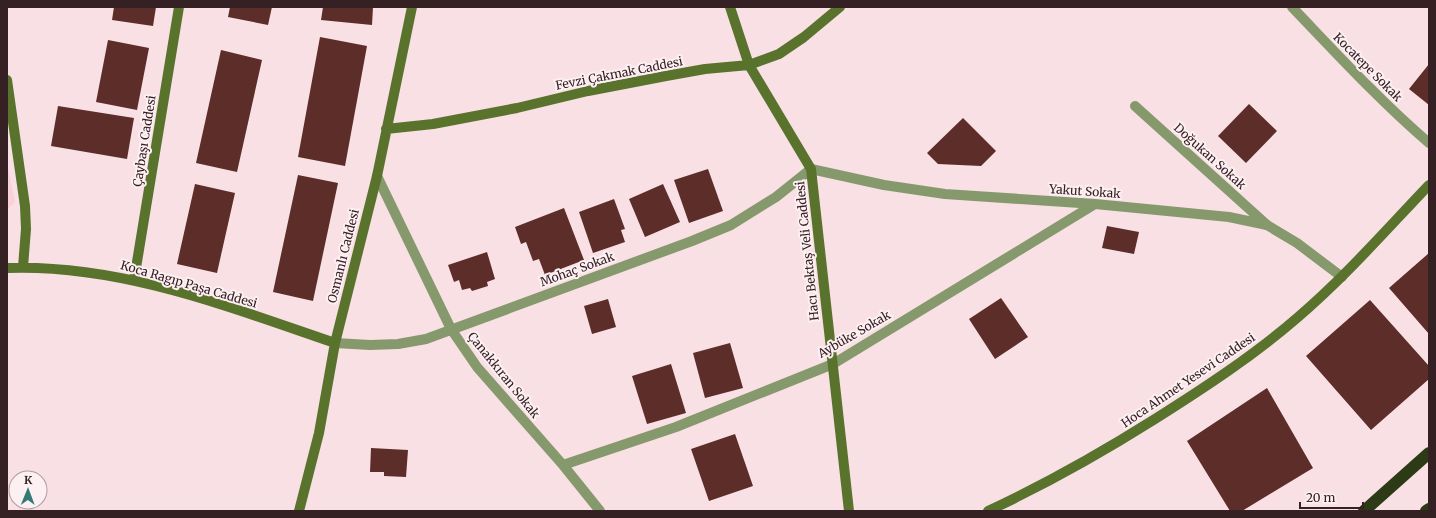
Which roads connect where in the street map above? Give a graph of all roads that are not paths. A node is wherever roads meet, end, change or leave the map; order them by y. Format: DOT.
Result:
graph roads {
  1 [pos="178,7"];
  2 [pos="412,7"];
  3 [pos="730,7"];
  4 [pos="840,7"];
  5 [pos="1292,7"];
  6 [pos="749,65"];
  7 [pos="7,80"];
  8 [pos="1135,106"];
  9 [pos="386,129"];
  10 [pos="1429,143"];
  11 [pos="811,170"];
  12 [pos="376,176"];
  13 [pos="1429,185"];
  14 [pos="1095,204"];
  15 [pos="1267,225"];
  16 [pos="22,267"];
  17 [pos="7,268"];
  18 [pos="1342,277"];
  19 [pos="134,280"];
  20 [pos="451,329"];
  21 [pos="335,343"];
  22 [pos="833,364"];
  23 [pos="1429,453"];
  24 [pos="563,465"];
  25 [pos="1429,509"];
  26 [pos="299,511"];
  27 [pos="600,511"];
  28 [pos="849,511"];
  29 [pos="988,511"];
  30 [pos="1364,511"];
  31 [pos="1426,511"];
  1 -- 19 [label="street, Çaybaşı Caddesi"];
  2 -- 9 [label="street, Osmanlı Caddesi"];
  3 -- 6 [label="street, Hacı Bektaş Veli Caddesi"];
  4 -- 6 [label="street, Fevzi Çakmak Caddesi"];
  5 -- 10 [label="street, Kocatepe Sokak"];
  6 -- 9 [label="street, Fevzi Çakmak Caddesi"];
  6 -- 11 [label="street, Hacı Bektaş Veli Caddesi"];
  7 -- 16 [label="street"];
  8 -- 15 [label="street, Doğukan Sokak"];
  9 -- 12 [label="street, Osmanlı Caddesi"];
  11 -- 14 [label="street, Yakut Sokak"];
  11 -- 20 [label="street, Mohaç Sokak"];
  11 -- 22 [label="street, Hacı Bektaş Veli Caddesi"];
  12 -- 20 [label="street, Çanakkıran Sokak"];
  12 -- 21 [label="street, Osmanlı Caddesi"];
  13 -- 18 [label="street, Hoca Ahmet Yesevi Caddesi"];
  14 -- 15 [label="street, Yakut Sokak"];
  14 -- 22 [label="street, Aybüke Sokak"];
  15 -- 18 [label="street, Yakut Sokak"];
  16 -- 17 [label="street, Koca Ragıp Paşa Caddesi"];
  16 -- 19 [label="street, Koca Ragıp Paşa Caddesi"];
  18 -- 29 [label="street, Hoca Ahmet Yesevi Caddesi"];
  19 -- 21 [label="street, Koca Ragıp Paşa Caddesi"];
  20 -- 21 [label="street, Mohaç Sokak"];
  20 -- 24 [label="street, Çanakkıran Sokak"];
  21 -- 26 [label="street, Osmanlı Caddesi"];
  22 -- 24 [label="street, Aybüke Sokak"];
  22 -- 28 [label="street, Hacı Bektaş Veli Caddesi"];
  23 -- 30 [label="highway"];
  24 -- 27 [label="street, Çanakkıran Sokak"];
  25 -- 31 [label="highway"];
}
